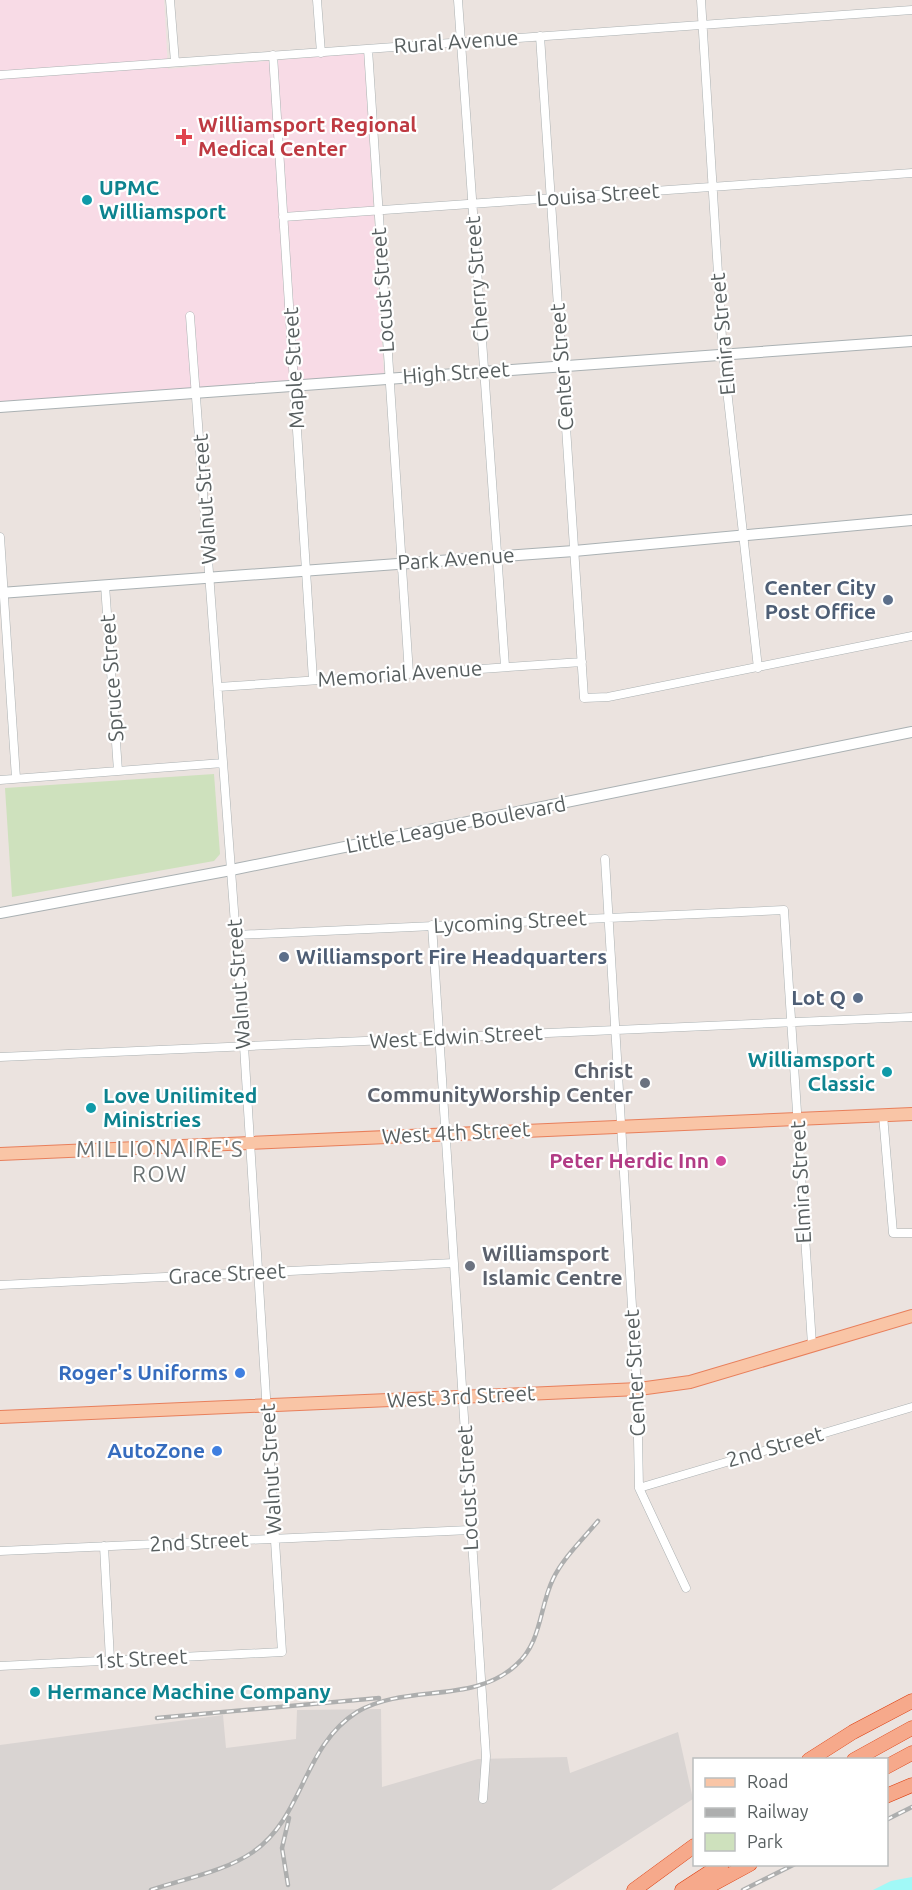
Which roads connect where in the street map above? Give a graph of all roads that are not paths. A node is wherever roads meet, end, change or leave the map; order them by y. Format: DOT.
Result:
graph roads {
  1 [pos="170,0"];
  2 [pos="317,0"];
  3 [pos="458,0"];
  4 [pos="701,0"];
  5 [pos="912,10"];
  6 [pos="702,25"];
  7 [pos="540,36"];
  8 [pos="461,42"];
  9 [pos="368,49"];
  10 [pos="321,52"];
  11 [pos="273,56"];
  12 [pos="175,62"];
  13 [pos="0,75"];
  14 [pos="912,173"];
  15 [pos="712,186"];
  16 [pos="551,199"];
  17 [pos="472,204"];
  18 [pos="377,210"];
  19 [pos="283,217"];
  20 [pos="190,316"];
  21 [pos="912,341"];
  22 [pos="723,354"];
  23 [pos="562,366"];
  24 [pos="484,371"];
  25 [pos="389,378"];
  26 [pos="295,385"];
  27 [pos="197,393"];
  28 [pos="0,407"];
  29 [pos="912,520"];
  30 [pos="743,536"];
  31 [pos="0,537"];
  32 [pos="574,551"];
  33 [pos="496,556"];
  34 [pos="402,563"];
  35 [pos="306,570"];
  36 [pos="211,577"];
  37 [pos="105,585"];
  38 [pos="2,592"];
  39 [pos="912,636"];
  40 [pos="582,662"];
  41 [pos="505,666"];
  42 [pos="758,668"];
  43 [pos="409,674"];
  44 [pos="313,680"];
  45 [pos="218,687"];
  46 [pos="912,732"];
  47 [pos="223,764"];
  48 [pos="118,771"];
  49 [pos="16,778"];
  50 [pos="0,780"];
  51 [pos="605,859"];
  52 [pos="231,870"];
  53 [pos="784,910"];
  54 [pos="0,913"];
  55 [pos="608,917"];
  56 [pos="432,925"];
  57 [pos="236,934"];
  58 [pos="912,1017"];
  59 [pos="791,1022"];
  60 [pos="615,1030"];
  61 [pos="440,1038"];
  62 [pos="244,1046"];
  63 [pos="0,1057"];
  64 [pos="912,1114"];
  65 [pos="883,1115"];
  66 [pos="798,1118"];
  67 [pos="621,1125"];
  68 [pos="446,1133"];
  69 [pos="249,1142"];
  70 [pos="0,1154"];
  71 [pos="912,1233"];
  72 [pos="454,1263"];
  73 [pos="257,1273"];
  74 [pos="0,1285"];
  75 [pos="912,1316"];
  76 [pos="812,1345"];
  77 [pos="637,1389"];
  78 [pos="463,1397"];
  79 [pos="267,1406"];
  80 [pos="912,1407"];
  81 [pos="0,1417"];
  82 [pos="639,1488"];
  83 [pos="470,1530"];
  84 [pos="275,1539"];
  85 [pos="104,1546"];
  86 [pos="0,1551"];
  87 [pos="686,1588"];
  88 [pos="282,1652"];
  89 [pos="110,1660"];
  90 [pos="0,1666"];
  91 [pos="912,1701"];
  92 [pos="912,1728"];
  93 [pos="912,1753"];
  94 [pos="812,1758"];
  95 [pos="858,1758"];
  96 [pos="888,1766"];
  97 [pos="912,1785"];
  98 [pos="888,1795"];
  99 [pos="483,1799"];
  100 [pos="693,1847"];
  101 [pos="693,1858"];
  102 [pos="719,1866"];
  103 [pos="746,1866"];
  104 [pos="634,1890"];
  105 [pos="641,1890"];
  106 [pos="682,1890"];
  107 [pos="702,1890"];
  1 -- 12 [label="street"];
  2 -- 10 [label="street"];
  3 -- 8 [label="street, Cherry Street"];
  4 -- 6 [label="street, Elmira Street"];
  5 -- 6 [label="street, Rural Avenue"];
  6 -- 7 [label="street, Rural Avenue"];
  6 -- 15 [label="street, Elmira Street"];
  7 -- 8 [label="street, Rural Avenue"];
  7 -- 16 [label="street, Center Street"];
  8 -- 9 [label="street, Rural Avenue"];
  8 -- 17 [label="street, Cherry Street"];
  9 -- 10 [label="street, Rural Avenue"];
  9 -- 18 [label="street, Locust Street"];
  10 -- 11 [label="street, Rural Avenue"];
  11 -- 12 [label="street, Rural Avenue"];
  11 -- 19 [label="street, Maple Street"];
  12 -- 13 [label="street, Rural Avenue"];
  14 -- 15 [label="street, Louisa Street"];
  15 -- 16 [label="street, Louisa Street"];
  15 -- 22 [label="street, Elmira Street"];
  16 -- 17 [label="street, Louisa Street"];
  16 -- 23 [label="street, Center Street"];
  17 -- 18 [label="street, Louisa Street"];
  17 -- 24 [label="street, Cherry Street"];
  18 -- 19 [label="street, Louisa Street"];
  18 -- 25 [label="street, Locust Street"];
  19 -- 26 [label="street, Maple Street"];
  20 -- 27 [label="street, Walnut Street"];
  21 -- 22 [label="street, High Street"];
  22 -- 23 [label="street, High Street"];
  22 -- 30 [label="street, Elmira Street"];
  23 -- 24 [label="street, High Street"];
  23 -- 32 [label="street, Center Street"];
  24 -- 25 [label="street, High Street"];
  24 -- 33 [label="street, Cherry Street"];
  25 -- 26 [label="street, High Street"];
  25 -- 34 [label="street, Locust Street"];
  26 -- 27 [label="street, High Street"];
  26 -- 35 [label="street, Maple Street"];
  27 -- 28 [label="street, High Street"];
  27 -- 36 [label="street, Walnut Street"];
  29 -- 30 [label="street, Park Avenue"];
  30 -- 32 [label="street, Park Avenue"];
  30 -- 42 [label="street, Elmira Street"];
  31 -- 38 [label="street"];
  32 -- 33 [label="street, Park Avenue"];
  32 -- 40 [label="street, Center Street"];
  33 -- 34 [label="street, Park Avenue"];
  33 -- 41 [label="street, Cherry Street"];
  34 -- 35 [label="street, Park Avenue"];
  34 -- 43 [label="street, Locust Street"];
  35 -- 36 [label="street, Park Avenue"];
  35 -- 44 [label="street, Maple Street"];
  36 -- 37 [label="street, Park Avenue"];
  36 -- 45 [label="street, Walnut Street"];
  37 -- 38 [label="street, Park Avenue"];
  37 -- 48 [label="street, Spruce Street"];
  38 -- 49 [label="street"];
  39 -- 42 [label="street"];
  40 -- 41 [label="street, Memorial Avenue"];
  40 -- 42 [label="street, Center Street"];
  41 -- 43 [label="street, Memorial Avenue"];
  43 -- 44 [label="street, Memorial Avenue"];
  44 -- 45 [label="street, Memorial Avenue"];
  45 -- 47 [label="street, Walnut Street"];
  46 -- 52 [label="street, Little League Boulevard"];
  47 -- 48 [label="street"];
  47 -- 52 [label="street, Walnut Street"];
  48 -- 49 [label="street"];
  49 -- 50 [label="street"];
  51 -- 55 [label="street, Center Street"];
  52 -- 54 [label="street, Little League Boulevard"];
  52 -- 57 [label="street, Walnut Street"];
  53 -- 55 [label="street, Lycoming Street"];
  53 -- 59 [label="street, Elmira Street"];
  55 -- 56 [label="street, Lycoming Street"];
  55 -- 60 [label="street, Center Street"];
  56 -- 57 [label="street, Lycoming Street"];
  56 -- 61 [label="street, Locust Street"];
  57 -- 62 [label="street, Walnut Street"];
  58 -- 59 [label="street, West Edwin Street"];
  59 -- 60 [label="street, West Edwin Street"];
  59 -- 66 [label="street, Elmira Street"];
  60 -- 61 [label="street, West Edwin Street"];
  60 -- 67 [label="street, Center Street"];
  61 -- 62 [label="street, West Edwin Street"];
  61 -- 68 [label="street, Locust Street"];
  62 -- 63 [label="street, West Edwin Street"];
  62 -- 69 [label="street, Walnut Street"];
  64 -- 65 [label="main road, West 4th Street"];
  65 -- 66 [label="main road, West 4th Street"];
  65 -- 71 [label="street"];
  66 -- 67 [label="main road, West 4th Street"];
  66 -- 76 [label="street, Elmira Street"];
  67 -- 68 [label="main road, West 4th Street"];
  67 -- 77 [label="street, Center Street"];
  68 -- 69 [label="main road, West 4th Street"];
  68 -- 72 [label="street, Locust Street"];
  69 -- 70 [label="main road, West 4th Street"];
  69 -- 73 [label="street, Walnut Street"];
  72 -- 73 [label="street, Grace Street"];
  72 -- 78 [label="street, Locust Street"];
  73 -- 74 [label="street, Grace Street"];
  73 -- 79 [label="street, Walnut Street"];
  75 -- 76 [label="main road, West 3rd Street"];
  76 -- 77 [label="main road, West 3rd Street"];
  77 -- 78 [label="main road, West 3rd Street"];
  77 -- 82 [label="street, Center Street"];
  78 -- 79 [label="main road, West 3rd Street"];
  78 -- 83 [label="street, Locust Street"];
  79 -- 81 [label="main road, West 3rd Street"];
  79 -- 84 [label="street, Walnut Street"];
  80 -- 82 [label="street, 2nd Street"];
  82 -- 87 [label="street, Center Street"];
  83 -- 84 [label="street, 2nd Street"];
  83 -- 99 [label="street, Locust Street"];
  84 -- 85 [label="street, 2nd Street"];
  84 -- 88 [label="street, Walnut Street"];
  85 -- 86 [label="street, 2nd Street"];
  85 -- 89 [label="street"];
  88 -- 89 [label="street, 1st Street"];
  89 -- 90 [label="street, 1st Street"];
  91 -- 94 [label="highway"];
  92 -- 95 [label="highway"];
  93 -- 96 [label="highway"];
  97 -- 98 [label="highway"];
  100 -- 104 [label="highway"];
  101 -- 105 [label="highway"];
  102 -- 106 [label="highway"];
  103 -- 107 [label="highway"];
}
